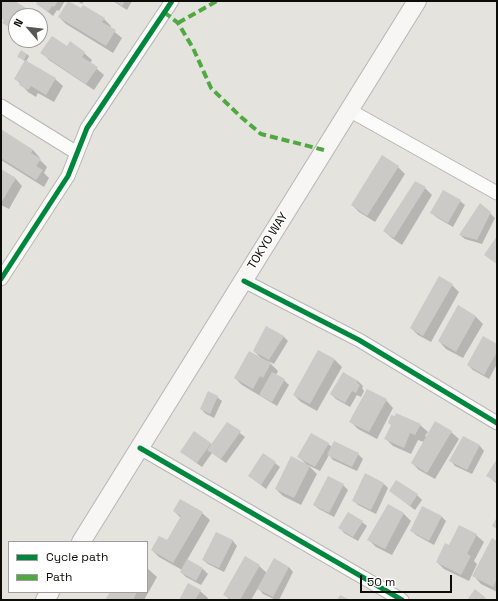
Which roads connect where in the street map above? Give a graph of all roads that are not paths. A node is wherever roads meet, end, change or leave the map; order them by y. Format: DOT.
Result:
graph roads {
  1 [pos="172,1"];
  2 [pos="417,1"];
  3 [pos="1,106"];
  4 [pos="350,110"];
  5 [pos="77,153"];
  6 [pos="497,193"];
  7 [pos="1,279"];
  8 [pos="244,281"];
  9 [pos="497,423"];
  10 [pos="140,448"];
  11 [pos="82,541"];
  12 [pos="402,600"];
  1 -- 5 [label="street"];
  2 -- 4 [label="main road, TOKYO WAY"];
  3 -- 5 [label="street"];
  4 -- 6 [label="street"];
  4 -- 8 [label="main road, TOKYO WAY"];
  5 -- 7 [label="street"];
  8 -- 9 [label="street"];
  8 -- 10 [label="main road, TOKYO WAY"];
  10 -- 11 [label="main road, TOKYO WAY"];
  10 -- 12 [label="street"];
}
